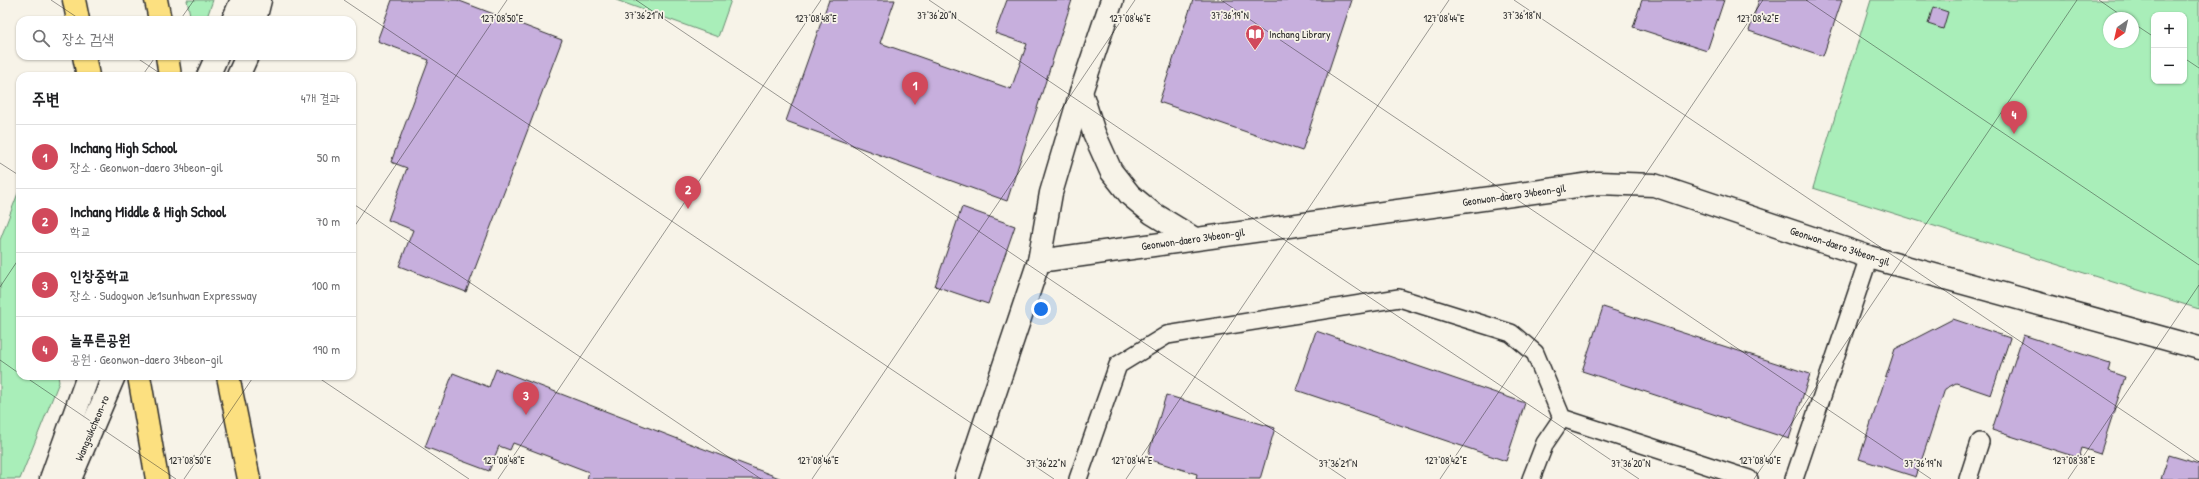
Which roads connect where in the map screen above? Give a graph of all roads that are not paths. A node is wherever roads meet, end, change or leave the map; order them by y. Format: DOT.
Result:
graph roads {
  1 [pos="74,0"];
  2 [pos="156,0"];
  3 [pos="242,0"];
  4 [pos="260,0"];
  5 [pos="1112,0"];
  6 [pos="77,16"];
  7 [pos="159,16"];
  8 [pos="235,16"];
  9 [pos="256,16"];
  10 [pos="85,60"];
  11 [pos="168,60"];
  12 [pos="215,60"];
  13 [pos="245,60"];
  14 [pos="87,72"];
  15 [pos="169,72"];
  16 [pos="210,72"];
  17 [pos="240,72"];
  18 [pos="1081,92"];
  19 [pos="1193,238"];
  20 [pos="1869,256"];
  21 [pos="1039,261"];
  22 [pos="2199,348"];
  23 [pos="87,380"];
  24 [pos="112,380"];
  25 [pos="140,380"];
  26 [pos="229,380"];
  27 [pos="1562,418"];
  28 [pos="1980,442"];
  29 [pos="51,479"];
  30 [pos="70,479"];
  31 [pos="157,479"];
  32 [pos="249,479"];
  33 [pos="966,479"];
  34 [pos="1078,479"];
  35 [pos="1531,479"];
  36 [pos="1749,479"];
  37 [pos="1794,479"];
  38 [pos="1968,479"];
  1 -- 6 [label="highway"];
  2 -- 7 [label="highway"];
  3 -- 8 [label="street"];
  4 -- 9 [label="street"];
  5 -- 18 [label="street"];
  10 -- 14 [label="highway"];
  11 -- 15 [label="highway"];
  12 -- 16 [label="street"];
  13 -- 17 [label="street"];
  18 -- 19 [label="street"];
  18 -- 21 [label="street"];
  19 -- 20 [label="street, Geonwon-daero 34beon-gil"];
  19 -- 21 [label="street, Geonwon-daero 34beon-gil"];
  20 -- 22 [label="street, Geonwon-daero 34beon-gil"];
  20 -- 37 [label="lane"];
  21 -- 33 [label="street"];
  23 -- 29 [label="street, Wangsukcheon-ro"];
  24 -- 30 [label="street, Wangsukcheon-ro"];
  25 -- 31 [label="highway"];
  26 -- 32 [label="highway"];
  27 -- 34 [label="lane"];
  27 -- 35 [label="lane"];
  27 -- 36 [label="lane"];
  28 -- 38 [label="lane"];
}
